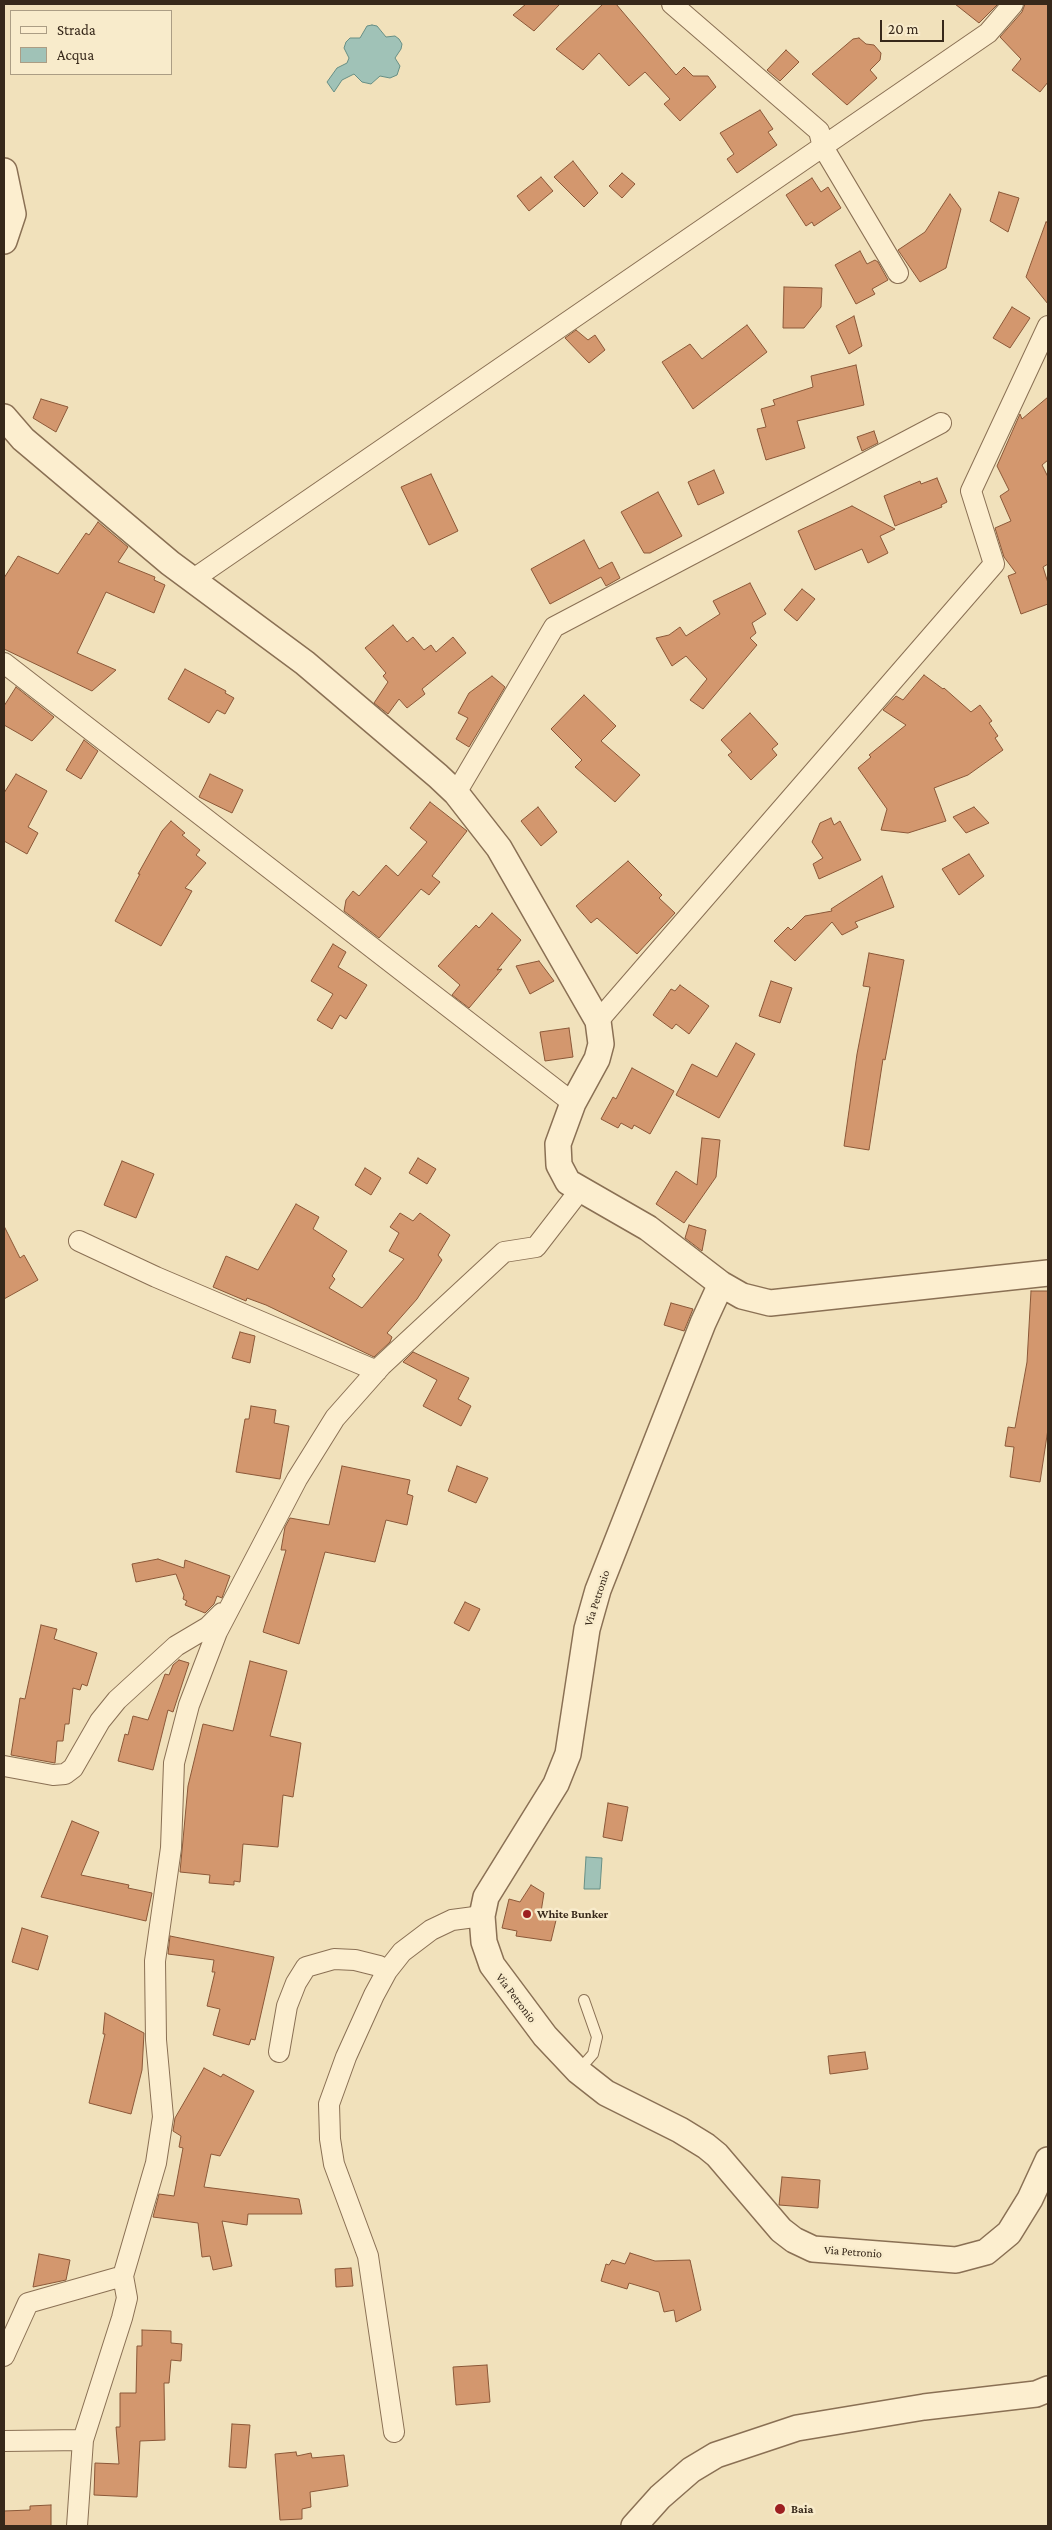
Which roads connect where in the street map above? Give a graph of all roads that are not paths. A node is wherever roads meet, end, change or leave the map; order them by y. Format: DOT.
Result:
graph roads {
  1 [pos="672,4"];
  2 [pos="1013,4"];
  3 [pos="823,147"];
  4 [pos="4,171"];
  5 [pos="4,241"];
  6 [pos="898,273"];
  7 [pos="1048,326"];
  8 [pos="4,417"];
  9 [pos="941,423"];
  10 [pos="192,580"];
  11 [pos="4,663"];
  12 [pos="456,793"];
  13 [pos="598,1021"];
  14 [pos="573,1103"];
  15 [pos="580,1190"];
  16 [pos="78,1241"];
  17 [pos="1048,1273"];
  18 [pos="721,1284"];
  19 [pos="377,1371"];
  20 [pos="228,1608"];
  21 [pos="4,1766"];
  22 [pos="482,1916"];
  23 [pos="387,1971"];
  24 [pos="584,2000"];
  25 [pos="279,2052"];
  26 [pos="578,2071"];
  27 [pos="1048,2160"];
  28 [pos="124,2276"];
  29 [pos="4,2356"];
  30 [pos="1048,2388"];
  31 [pos="394,2432"];
  32 [pos="83,2440"];
  33 [pos="4,2441"];
  34 [pos="77,2526"];
  35 [pos="634,2526"];
  1 -- 3 [label="street"];
  2 -- 3 [label="street"];
  3 -- 6 [label="street"];
  3 -- 10 [label="street"];
  4 -- 5 [label="street"];
  7 -- 13 [label="street"];
  8 -- 10 [label="street"];
  9 -- 12 [label="street"];
  10 -- 12 [label="street"];
  11 -- 14 [label="street"];
  12 -- 13 [label="street"];
  13 -- 14 [label="street"];
  14 -- 15 [label="street"];
  15 -- 18 [label="street"];
  15 -- 19 [label="street"];
  16 -- 19 [label="street"];
  17 -- 18 [label="street"];
  18 -- 22 [label="street, Via Petronio"];
  19 -- 20 [label="street"];
  20 -- 21 [label="street"];
  20 -- 28 [label="street"];
  22 -- 23 [label="street"];
  22 -- 26 [label="street, Via Petronio"];
  23 -- 25 [label="street"];
  23 -- 31 [label="street"];
  24 -- 26 [label="lane"];
  26 -- 27 [label="street, Via Petronio"];
  28 -- 29 [label="street"];
  28 -- 32 [label="street"];
  30 -- 35 [label="street"];
  32 -- 33 [label="street"];
  32 -- 34 [label="street"];
}
